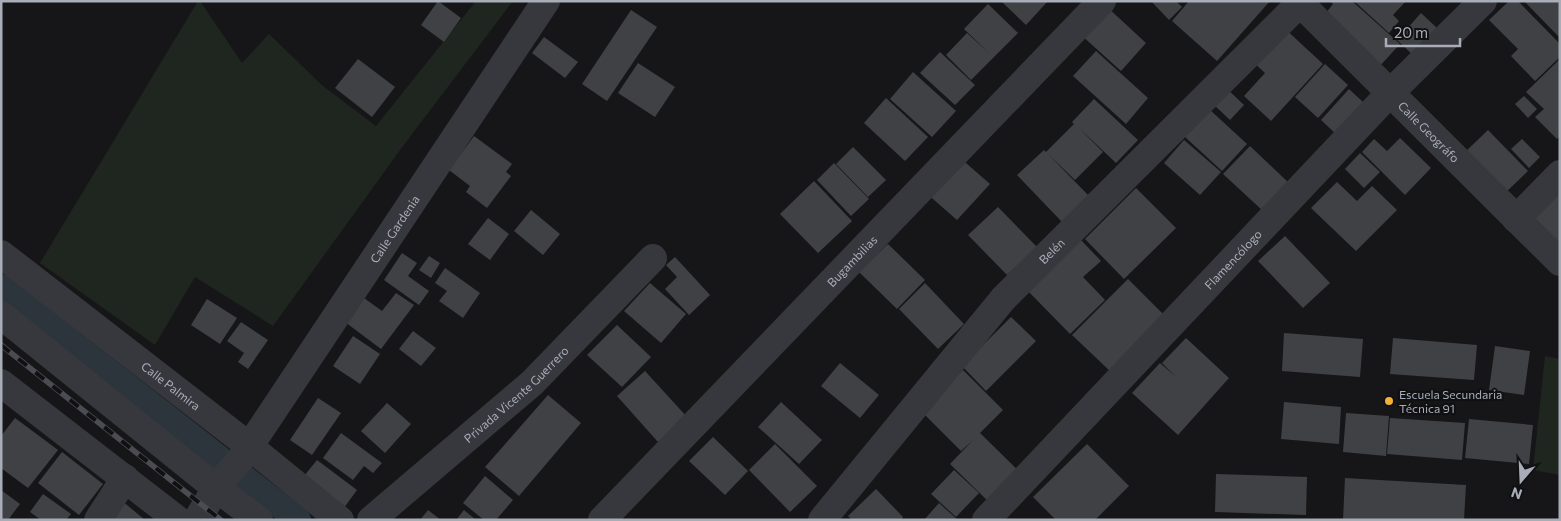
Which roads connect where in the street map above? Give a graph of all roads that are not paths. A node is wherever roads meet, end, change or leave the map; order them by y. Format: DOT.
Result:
graph roads {
  1 [pos="546,1"];
  2 [pos="1102,1"];
  3 [pos="1483,1"];
  4 [pos="1300,2"];
  5 [pos="1390,93"];
  6 [pos="1560,174"];
  7 [pos="1516,219"];
  8 [pos="1,254"];
  9 [pos="653,258"];
  10 [pos="1560,262"];
  11 [pos="1,315"];
  12 [pos="1,384"];
  13 [pos="246,451"];
  14 [pos="125,478"];
  15 [pos="218,486"];
  16 [pos="98,520"];
  17 [pos="178,520"];
  18 [pos="197,520"];
  19 [pos="259,520"];
  20 [pos="340,520"];
  21 [pos="371,520"];
  22 [pos="602,520"];
  23 [pos="822,520"];
  24 [pos="986,520"];
  1 -- 13 [label="street, Calle Gardenia"];
  2 -- 22 [label="street, Bugambilias"];
  3 -- 5 [label="street, Flamencólogo"];
  4 -- 5 [label="street, Calle Geográfo"];
  4 -- 23 [label="street, Belén"];
  5 -- 7 [label="street, Calle Geográfo"];
  5 -- 24 [label="street, Flamencólogo"];
  6 -- 7 [label="street"];
  7 -- 10 [label="street, Calle Geográfo"];
  8 -- 13 [label="street, Calle Palmira"];
  9 -- 21 [label="street, Privada Vicente Guerrero"];
  11 -- 15 [label="street"];
  12 -- 14 [label="street"];
  13 -- 15 [label="street, Calle Gardenia"];
  13 -- 20 [label="street, Calle Palmira"];
  14 -- 16 [label="street"];
  14 -- 17 [label="street"];
  15 -- 18 [label="street, Calle Gardenia"];
  15 -- 19 [label="street"];
}
